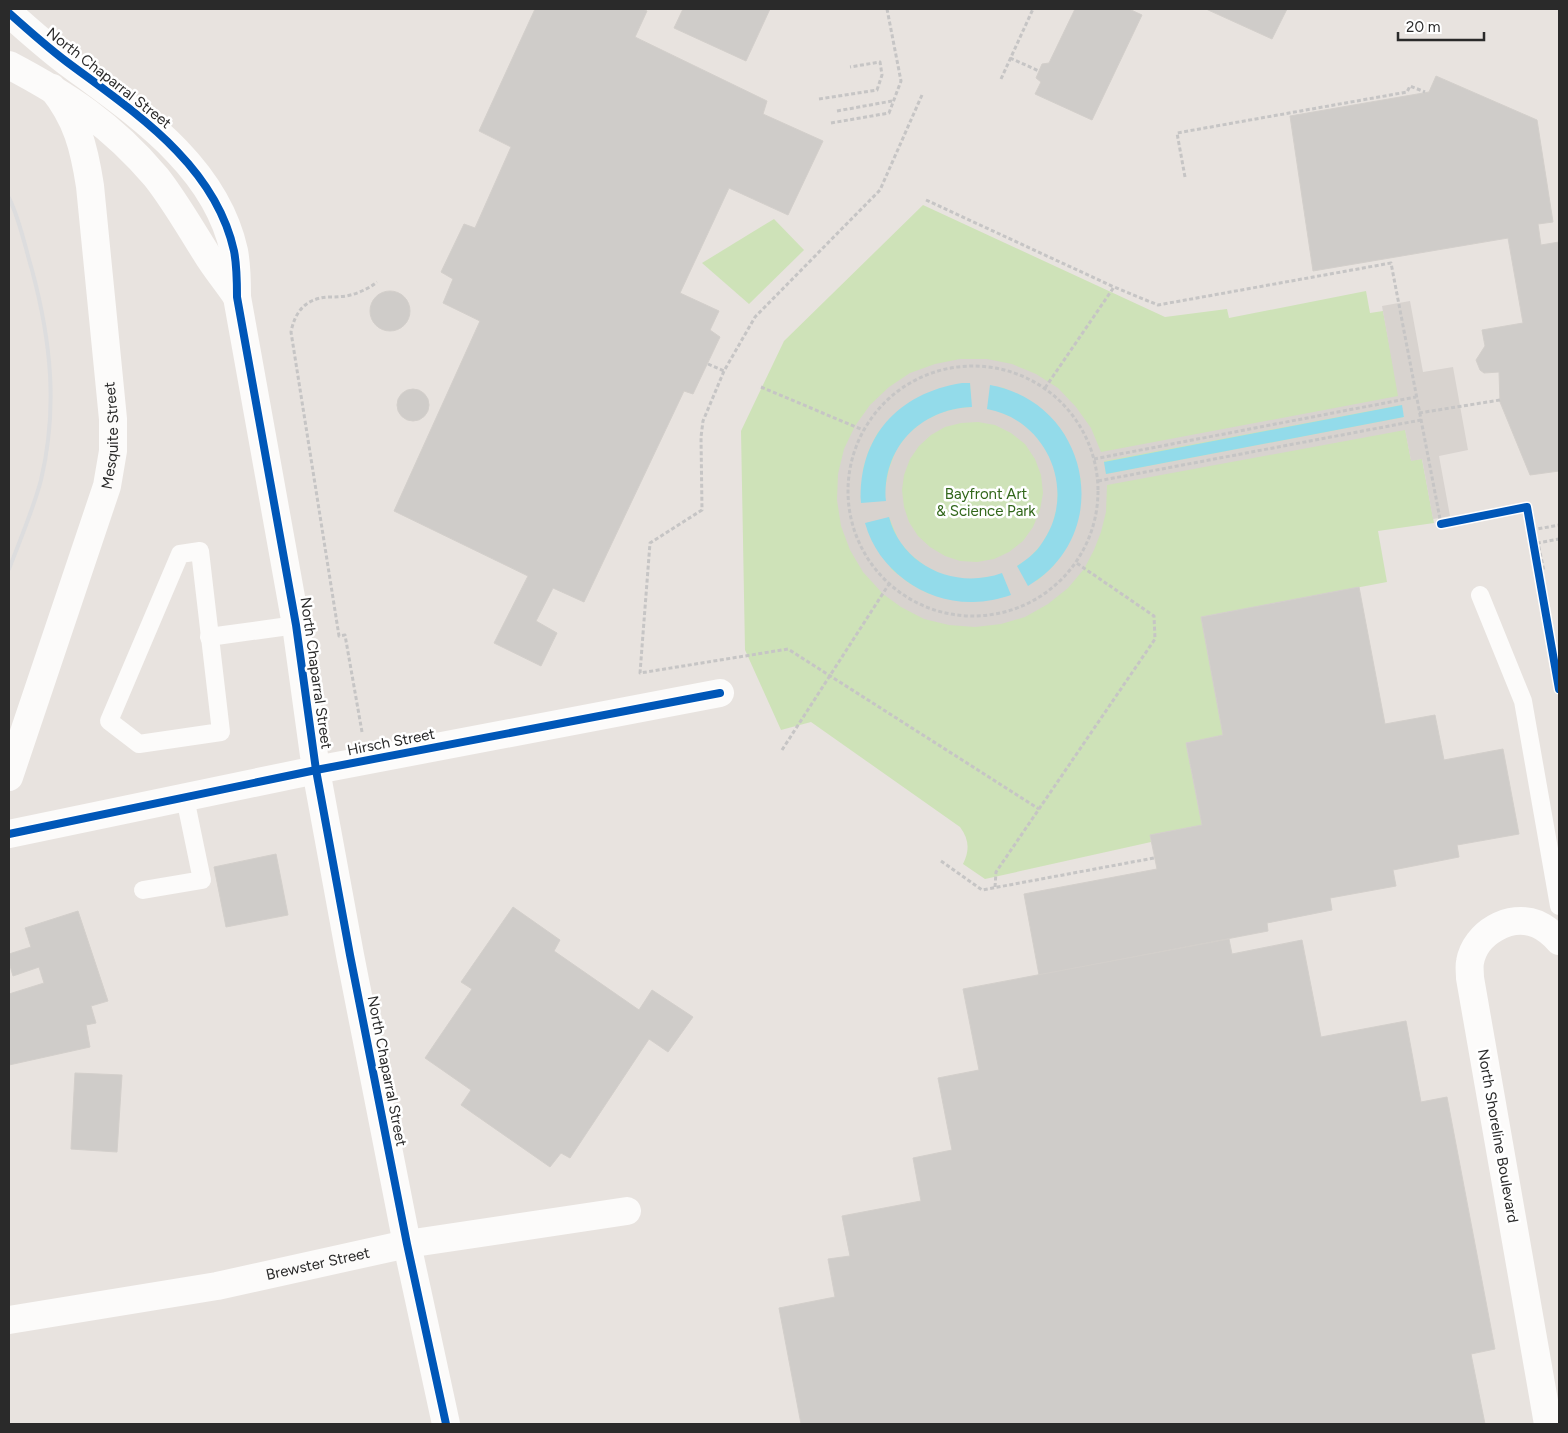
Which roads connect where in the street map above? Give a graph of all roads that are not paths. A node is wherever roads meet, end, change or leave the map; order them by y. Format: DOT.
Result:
graph roads {
  1 [pos="10,16"];
  2 [pos="9,65"];
  3 [pos="52,88"];
  4 [pos="237,297"];
  5 [pos="1480,595"];
  6 [pos="296,625"];
  7 [pos="209,637"];
  8 [pos="720,693"];
  9 [pos="316,770"];
  10 [pos="9,776"];
  11 [pos="185,798"];
  12 [pos="9,834"];
  13 [pos="143,890"];
  14 [pos="1559,906"];
  15 [pos="1559,941"];
  16 [pos="627,1211"];
  17 [pos="407,1244"];
  18 [pos="9,1320"];
  19 [pos="446,1424"];
  20 [pos="1548,1424"];
  1 -- 4 [label="street, North Chaparral Street"];
  2 -- 3 [label="street, North Chaparral Street"];
  3 -- 4 [label="street, North Chaparral Street"];
  3 -- 10 [label="street, Mesquite Street"];
  4 -- 6 [label="street, North Chaparral Street"];
  5 -- 14 [label="lane"];
  6 -- 7 [label="lane"];
  6 -- 9 [label="street, North Chaparral Street"];
  7 -- 7 [label="lane"];
  8 -- 9 [label="street, Hirsch Street"];
  9 -- 11 [label="street, Hirsch Street"];
  9 -- 17 [label="street, North Chaparral Street"];
  11 -- 12 [label="street, Hirsch Street"];
  11 -- 13 [label="lane"];
  15 -- 20 [label="street, North Shoreline Boulevard"];
  16 -- 17 [label="street, Brewster Street"];
  17 -- 18 [label="street, Brewster Street"];
  17 -- 19 [label="street, North Chaparral Street"];
}
